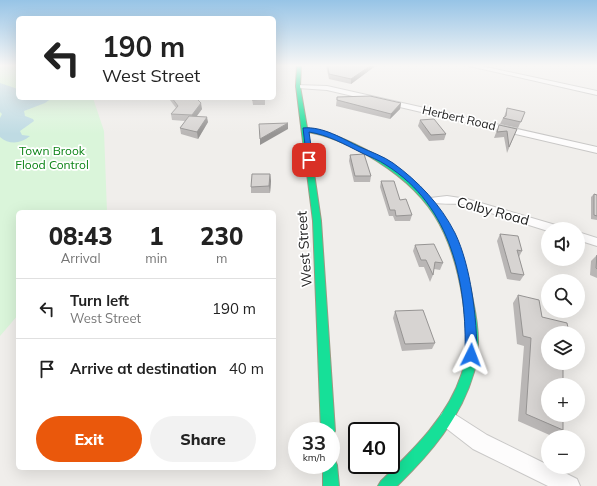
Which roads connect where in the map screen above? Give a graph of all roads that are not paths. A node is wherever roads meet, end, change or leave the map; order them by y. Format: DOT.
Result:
graph roads {
  1 [pos="298,89"];
  2 [pos="329,89"];
  3 [pos="577,89"];
  4 [pos="597,93"];
  5 [pos="305,130"];
  6 [pos="597,150"];
  7 [pos="430,201"];
  8 [pos="541,225"];
  9 [pos="585,238"];
  10 [pos="597,242"];
  11 [pos="448,419"];
  12 [pos="328,422"];
  13 [pos="330,474"];
  14 [pos="331,486"];
  15 [pos="386,486"];
  16 [pos="570,486"];
  1 -- 5 [label="street, West Street"];
  2 -- 6 [label="street, Herbert Road"];
  3 -- 4 [label="street"];
  5 -- 7 [label="street"];
  5 -- 12 [label="street, West Street"];
  7 -- 8 [label="street, Colby Road"];
  7 -- 11 [label="street"];
  9 -- 10 [label="street"];
  11 -- 15 [label="street"];
  11 -- 16 [label="street"];
  13 -- 14 [label="street"];
}
